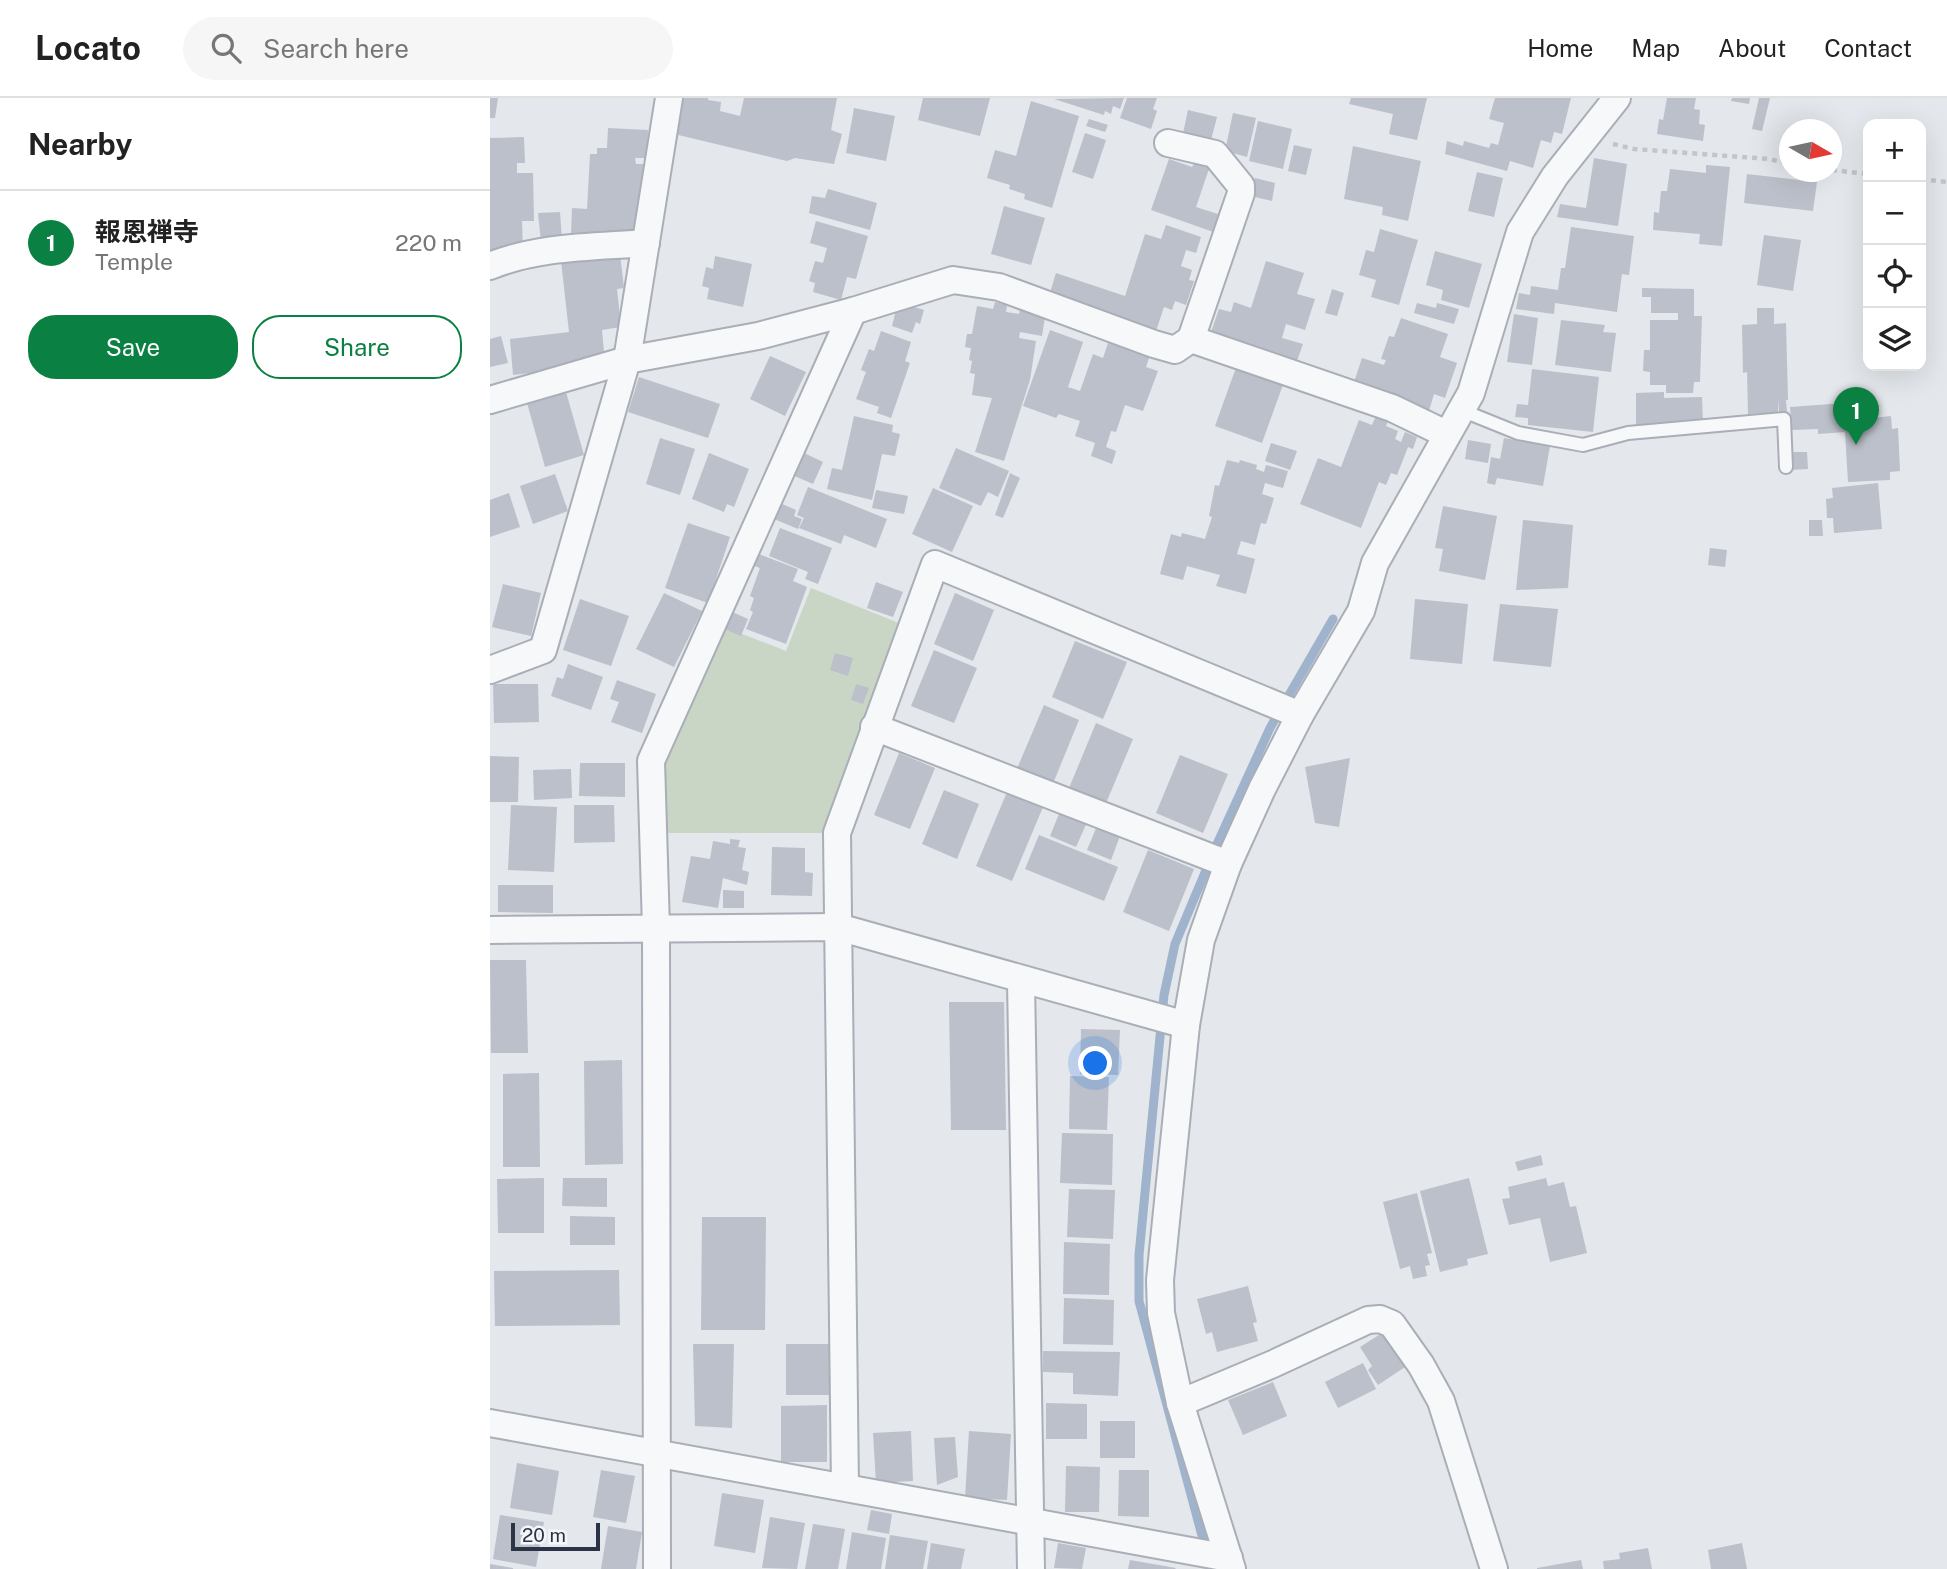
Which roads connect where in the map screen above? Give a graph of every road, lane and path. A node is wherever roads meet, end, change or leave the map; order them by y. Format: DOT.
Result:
graph roads {
  1 [pos="669,98"];
  2 [pos="1617,98"];
  3 [pos="1585,138"];
  4 [pos="1168,143"];
  5 [pos="1779,161"];
  6 [pos="1842,171"];
  7 [pos="1863,173"];
  8 [pos="1926,180"];
  9 [pos="1947,182"];
  10 [pos="646,243"];
  11 [pos="490,266"];
  12 [pos="853,310"];
  13 [pos="1191,339"];
  14 [pos="627,360"];
  15 [pos="490,400"];
  16 [pos="1461,410"];
  17 [pos="1446,434"];
  18 [pos="1786,467"];
  19 [pos="490,670"];
  20 [pos="1287,710"];
  21 [pos="874,727"];
  22 [pos="1218,860"];
  23 [pos="838,927"];
  24 [pos="656,928"];
  25 [pos="490,930"];
  26 [pos="1021,979"];
  27 [pos="1168,1020"];
  28 [pos="1180,1403"];
  29 [pos="490,1423"];
  30 [pos="656,1455"];
  31 [pos="845,1487"];
  32 [pos="1031,1522"];
  33 [pos="1218,1559"];
  34 [pos="657,1569"];
  35 [pos="1031,1569"];
  36 [pos="1494,1569"];
  1 -- 10 [label="street"];
  2 -- 3 [label="street"];
  3 -- 5 [label="path"];
  3 -- 16 [label="street"];
  4 -- 13 [label="street"];
  6 -- 7 [label="path"];
  8 -- 9 [label="path"];
  10 -- 11 [label="street"];
  10 -- 14 [label="street"];
  12 -- 13 [label="street"];
  12 -- 14 [label="street"];
  12 -- 24 [label="street"];
  13 -- 17 [label="street"];
  14 -- 15 [label="street"];
  14 -- 19 [label="street"];
  16 -- 17 [label="street"];
  16 -- 18 [label="lane"];
  17 -- 20 [label="street"];
  20 -- 21 [label="street"];
  20 -- 22 [label="street"];
  21 -- 22 [label="street"];
  21 -- 23 [label="street"];
  22 -- 27 [label="street"];
  23 -- 24 [label="street"];
  23 -- 26 [label="street"];
  23 -- 31 [label="street"];
  24 -- 25 [label="street"];
  24 -- 30 [label="street"];
  26 -- 27 [label="street"];
  26 -- 32 [label="street"];
  27 -- 28 [label="street"];
  28 -- 33 [label="street"];
  28 -- 36 [label="street"];
  29 -- 30 [label="street"];
  30 -- 31 [label="street"];
  30 -- 34 [label="street"];
  31 -- 32 [label="street"];
  32 -- 33 [label="street"];
  32 -- 35 [label="street"];
}
